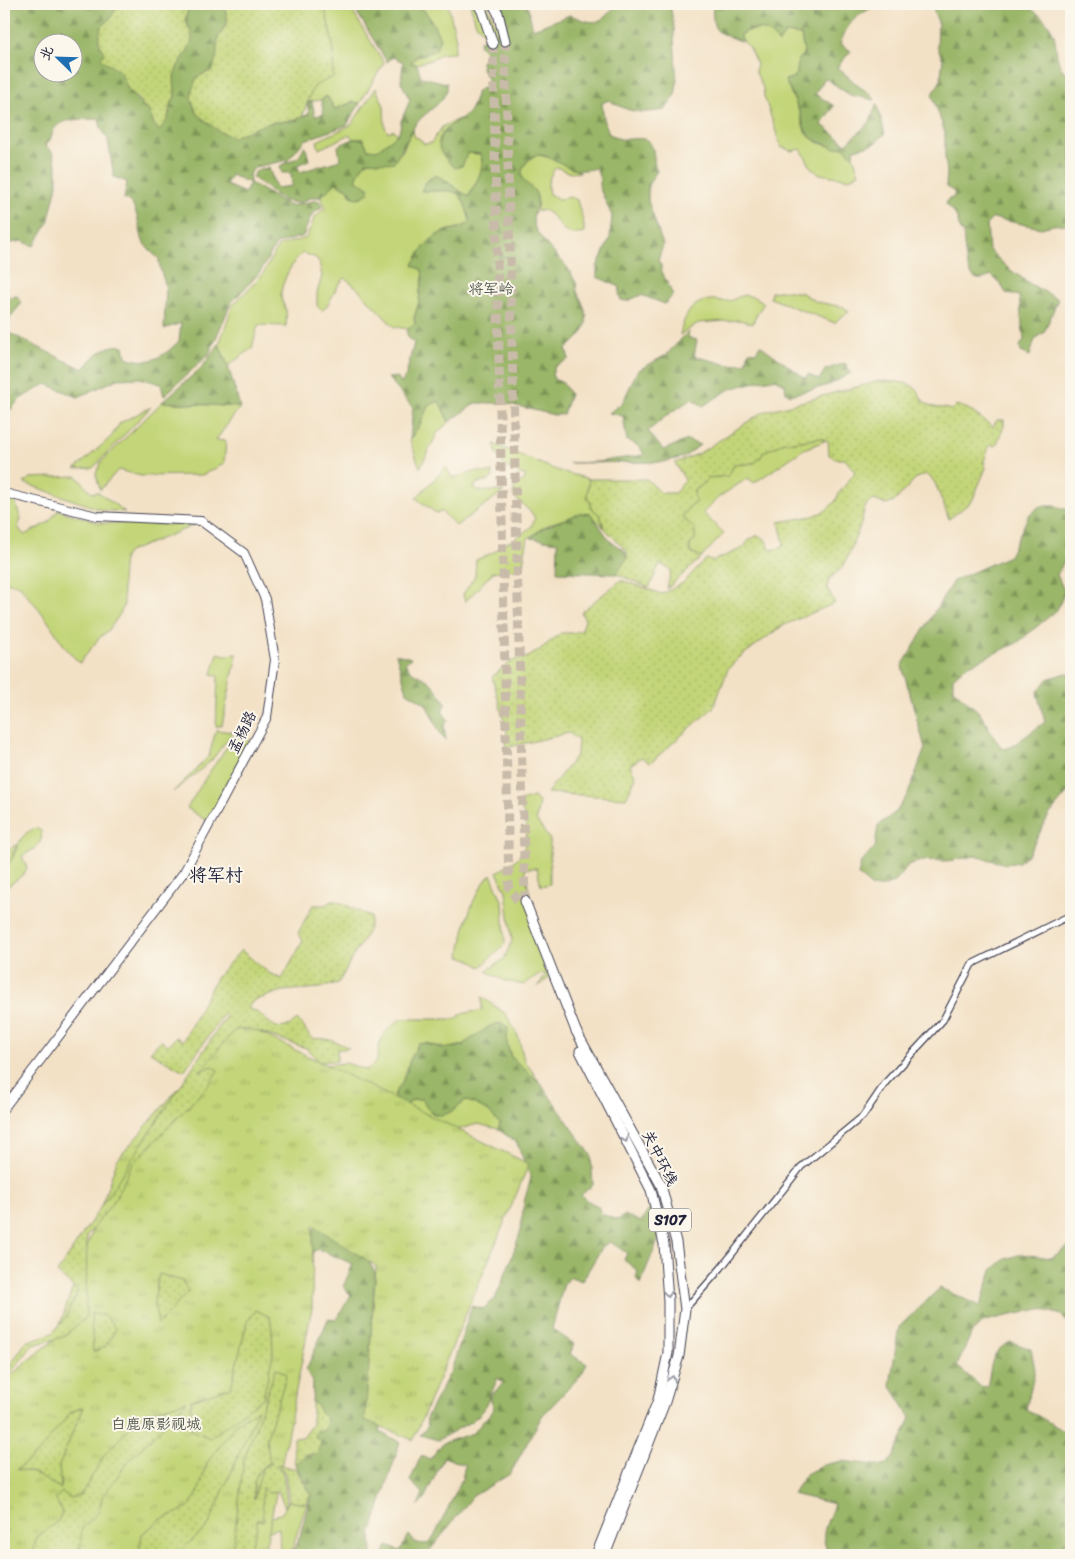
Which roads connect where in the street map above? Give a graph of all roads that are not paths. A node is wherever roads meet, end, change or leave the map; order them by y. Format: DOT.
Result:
graph roads {
  1 [pos="478,4"];
  2 [pos="493,4"];
  3 [pos="505,41"];
  4 [pos="492,44"];
  5 [pos="4,493"];
  6 [pos="1071,915"];
  7 [pos="4,1108"];
  8 [pos="685,1309"];
  9 [pos="596,1555"];
  10 [pos="605,1555"];
  1 -- 4 [label="highway"];
  2 -- 3 [label="highway"];
  5 -- 7 [label="main road, 孟杨路"];
  6 -- 8 [label="street"];
  8 -- 9 [label="highway, 关中环线 / S107, one-way"];
  10 -- 8 [label="highway, 关中环线 / S107, one-way"];
}
